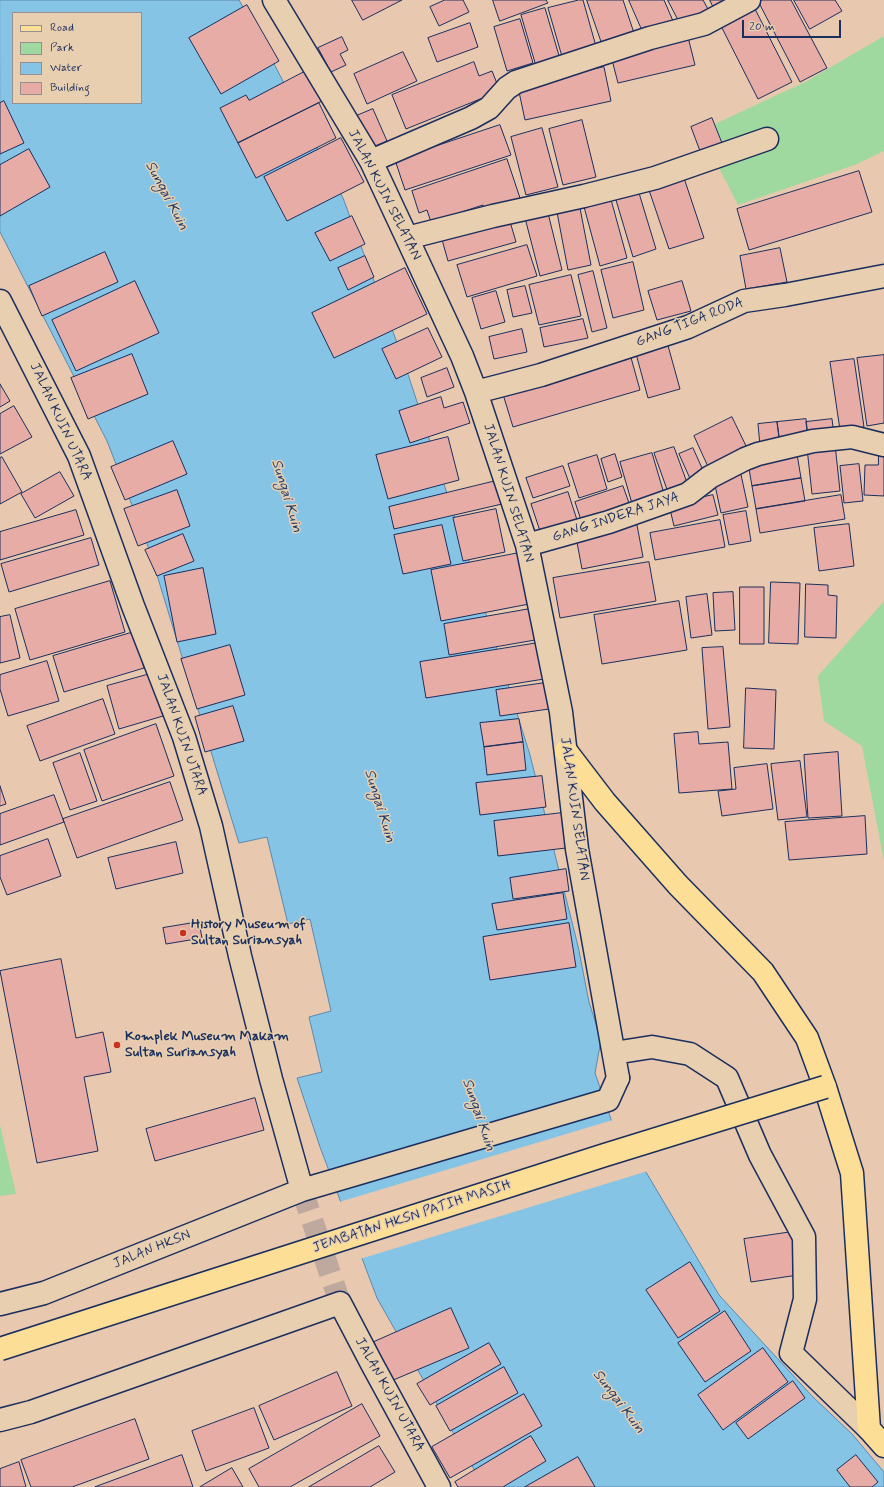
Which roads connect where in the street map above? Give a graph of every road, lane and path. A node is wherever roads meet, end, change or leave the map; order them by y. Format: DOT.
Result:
graph roads {
  1 [pos="274,0"];
  2 [pos="749,0"];
  3 [pos="767,139"];
  4 [pos="370,161"];
  5 [pos="408,238"];
  6 [pos="884,276"];
  7 [pos="0,301"];
  8 [pos="476,392"];
  9 [pos="884,445"];
  10 [pos="527,545"];
  11 [pos="566,751"];
  12 [pos="614,1053"];
  13 [pos="825,1087"];
  14 [pos="608,1100"];
  15 [pos="311,1188"];
  16 [pos="0,1304"];
  17 [pos="0,1349"];
  18 [pos="0,1420"];
  19 [pos="869,1429"];
  20 [pos="884,1446"];
  21 [pos="439,1487"];
  1 -- 4 [label="street, JALAN KUIN SELATAN"];
  2 -- 4 [label="street"];
  3 -- 5 [label="street"];
  4 -- 5 [label="street, JALAN KUIN SELATAN"];
  5 -- 8 [label="street, JALAN KUIN SELATAN"];
  6 -- 8 [label="street, GANG TIGA RODA"];
  7 -- 15 [label="street, JALAN KUIN UTARA"];
  8 -- 10 [label="street, JALAN KUIN SELATAN"];
  9 -- 10 [label="street, GANG INDERA JAYA"];
  10 -- 11 [label="street, JALAN KUIN SELATAN"];
  11 -- 12 [label="street, JALAN KUIN SELATAN"];
  11 -- 13 [label="main road"];
  12 -- 14 [label="street, JALAN KUIN SELATAN"];
  12 -- 19 [label="street"];
  13 -- 17 [label="main road, JEMBATAN HKSN PATIH MASIH, bridge"];
  13 -- 19 [label="main road"];
  14 -- 15 [label="street, JALAN HKSN"];
  15 -- 16 [label="street, JALAN HKSN"];
  18 -- 21 [label="street, JALAN KUIN UTARA"];
  19 -- 20 [label="main road"];
}
